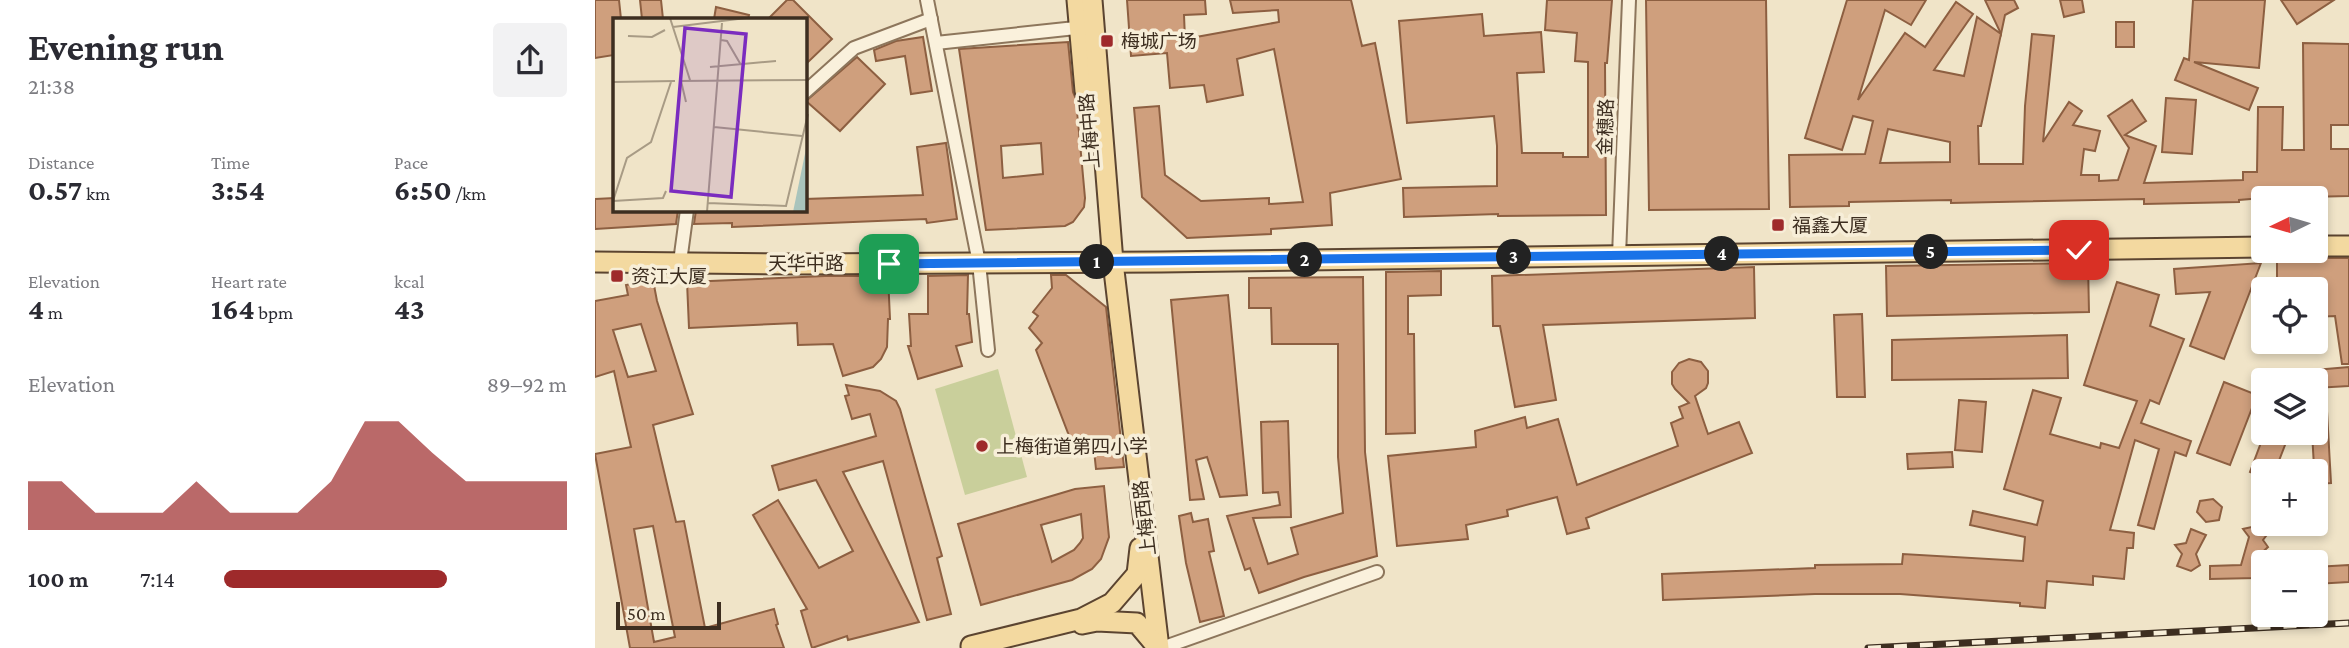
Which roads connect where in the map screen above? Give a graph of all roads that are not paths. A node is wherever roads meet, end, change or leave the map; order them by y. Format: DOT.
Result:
graph roads {
  1 [pos="927,0"];
  2 [pos="1077,0"];
  3 [pos="1091,0"];
  4 [pos="1629,0"];
  5 [pos="931,19"];
  6 [pos="1086,27"];
  7 [pos="936,43"];
  8 [pos="807,90"];
  9 [pos="687,212"];
  10 [pos="2328,246"];
  11 [pos="2349,246"];
  12 [pos="2251,247"];
  13 [pos="1619,256"];
  14 [pos="595,262"];
  15 [pos="680,262"];
  16 [pos="1107,262"];
  17 [pos="979,263"];
  18 [pos="988,350"];
  19 [pos="1144,521"];
  20 [pos="1377,572"];
  21 [pos="971,646"];
  22 [pos="1160,648"];
  1 -- 5 [label="street"];
  2 -- 6 [label="main road, 上梅中路"];
  3 -- 6 [label="main road, 上梅中路"];
  4 -- 13 [label="street, 金穗路"];
  5 -- 7 [label="street"];
  5 -- 8 [label="street"];
  6 -- 7 [label="street"];
  6 -- 16 [label="main road, 上梅中路"];
  7 -- 17 [label="street"];
  9 -- 15 [label="street"];
  10 -- 11 [label="main road"];
  12 -- 13 [label="main road, 天华中路"];
  13 -- 16 [label="main road, 天华中路"];
  14 -- 15 [label="main road, 天华中路"];
  15 -- 17 [label="main road, 天华中路"];
  16 -- 17 [label="main road, 天华中路"];
  16 -- 19 [label="main road, 上梅西路"];
  17 -- 18 [label="street"];
  19 -- 21 [label="main road"];
  19 -- 22 [label="main road, 上梅西路"];
  20 -- 22 [label="street"];
  21 -- 22 [label="main road"];
}
